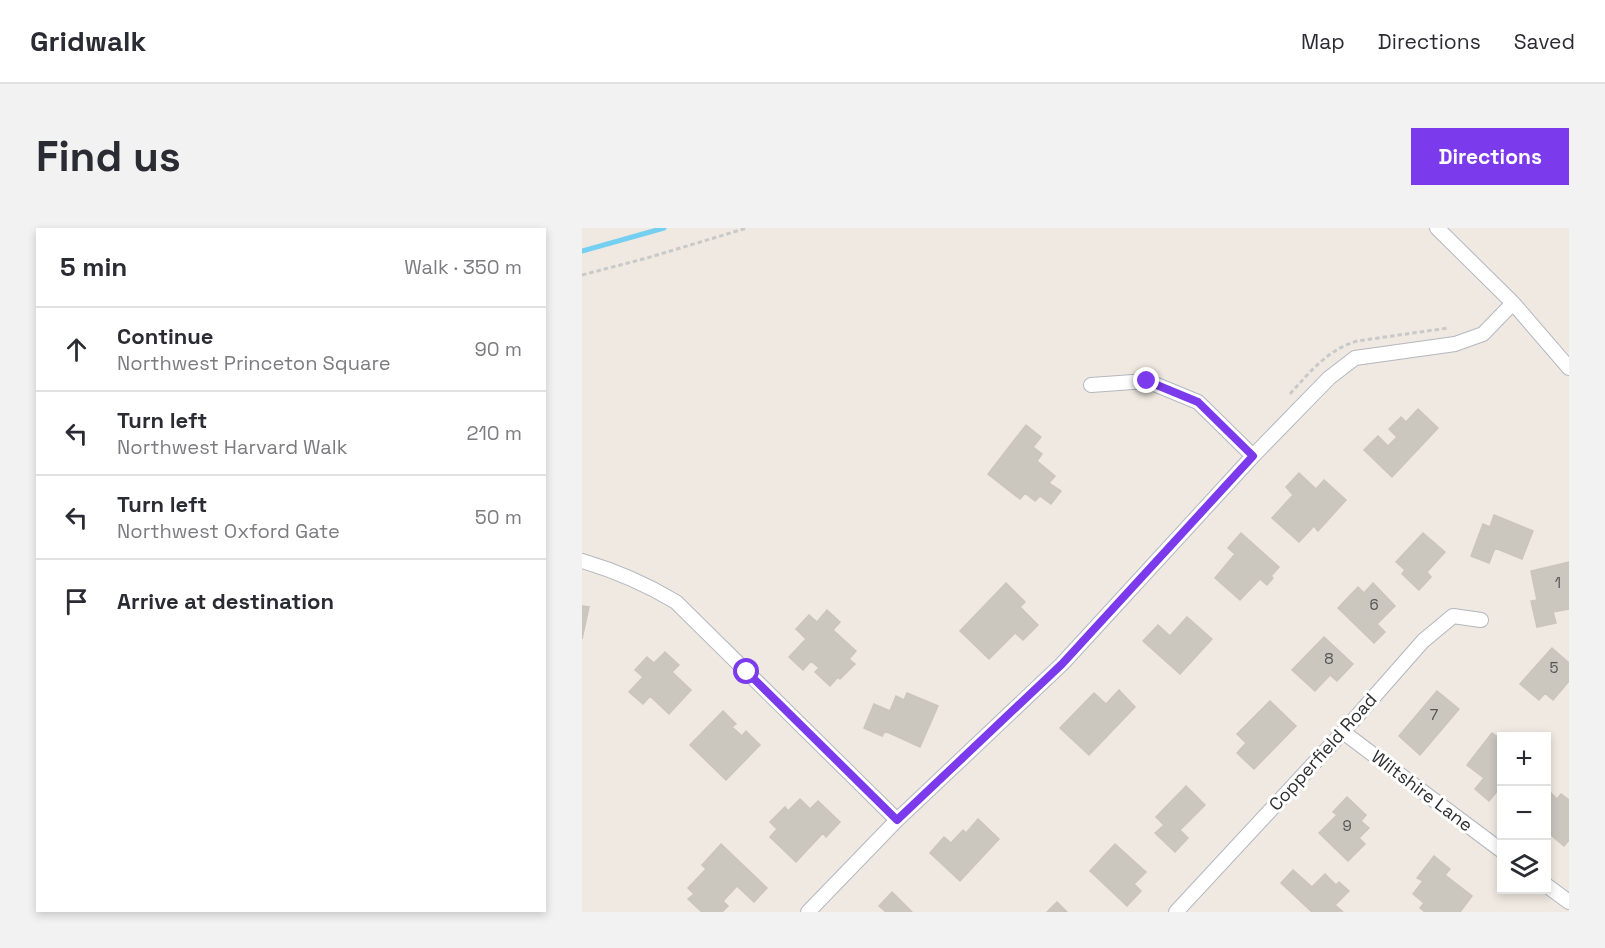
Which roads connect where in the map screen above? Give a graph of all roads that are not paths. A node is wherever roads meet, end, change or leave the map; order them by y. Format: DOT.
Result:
graph roads {
  1 [pos="1437,228"];
  2 [pos="1513,303"];
  3 [pos="1569,368"];
  4 [pos="1091,384"];
  5 [pos="1253,456"];
  6 [pos="582,561"];
  7 [pos="1481,620"];
  8 [pos="1343,732"];
  9 [pos="897,820"];
  10 [pos="1497,847"];
  11 [pos="1551,889"];
  12 [pos="1569,902"];
  13 [pos="808,912"];
  14 [pos="1176,912"];
  1 -- 2 [label="street"];
  2 -- 3 [label="street"];
  2 -- 5 [label="street"];
  4 -- 5 [label="street"];
  5 -- 9 [label="street"];
  6 -- 9 [label="street"];
  7 -- 8 [label="street, Copperfield Road"];
  8 -- 10 [label="street, Wiltshire Lane"];
  8 -- 14 [label="street, Copperfield Road"];
  9 -- 13 [label="street"];
  11 -- 12 [label="street"];
}
